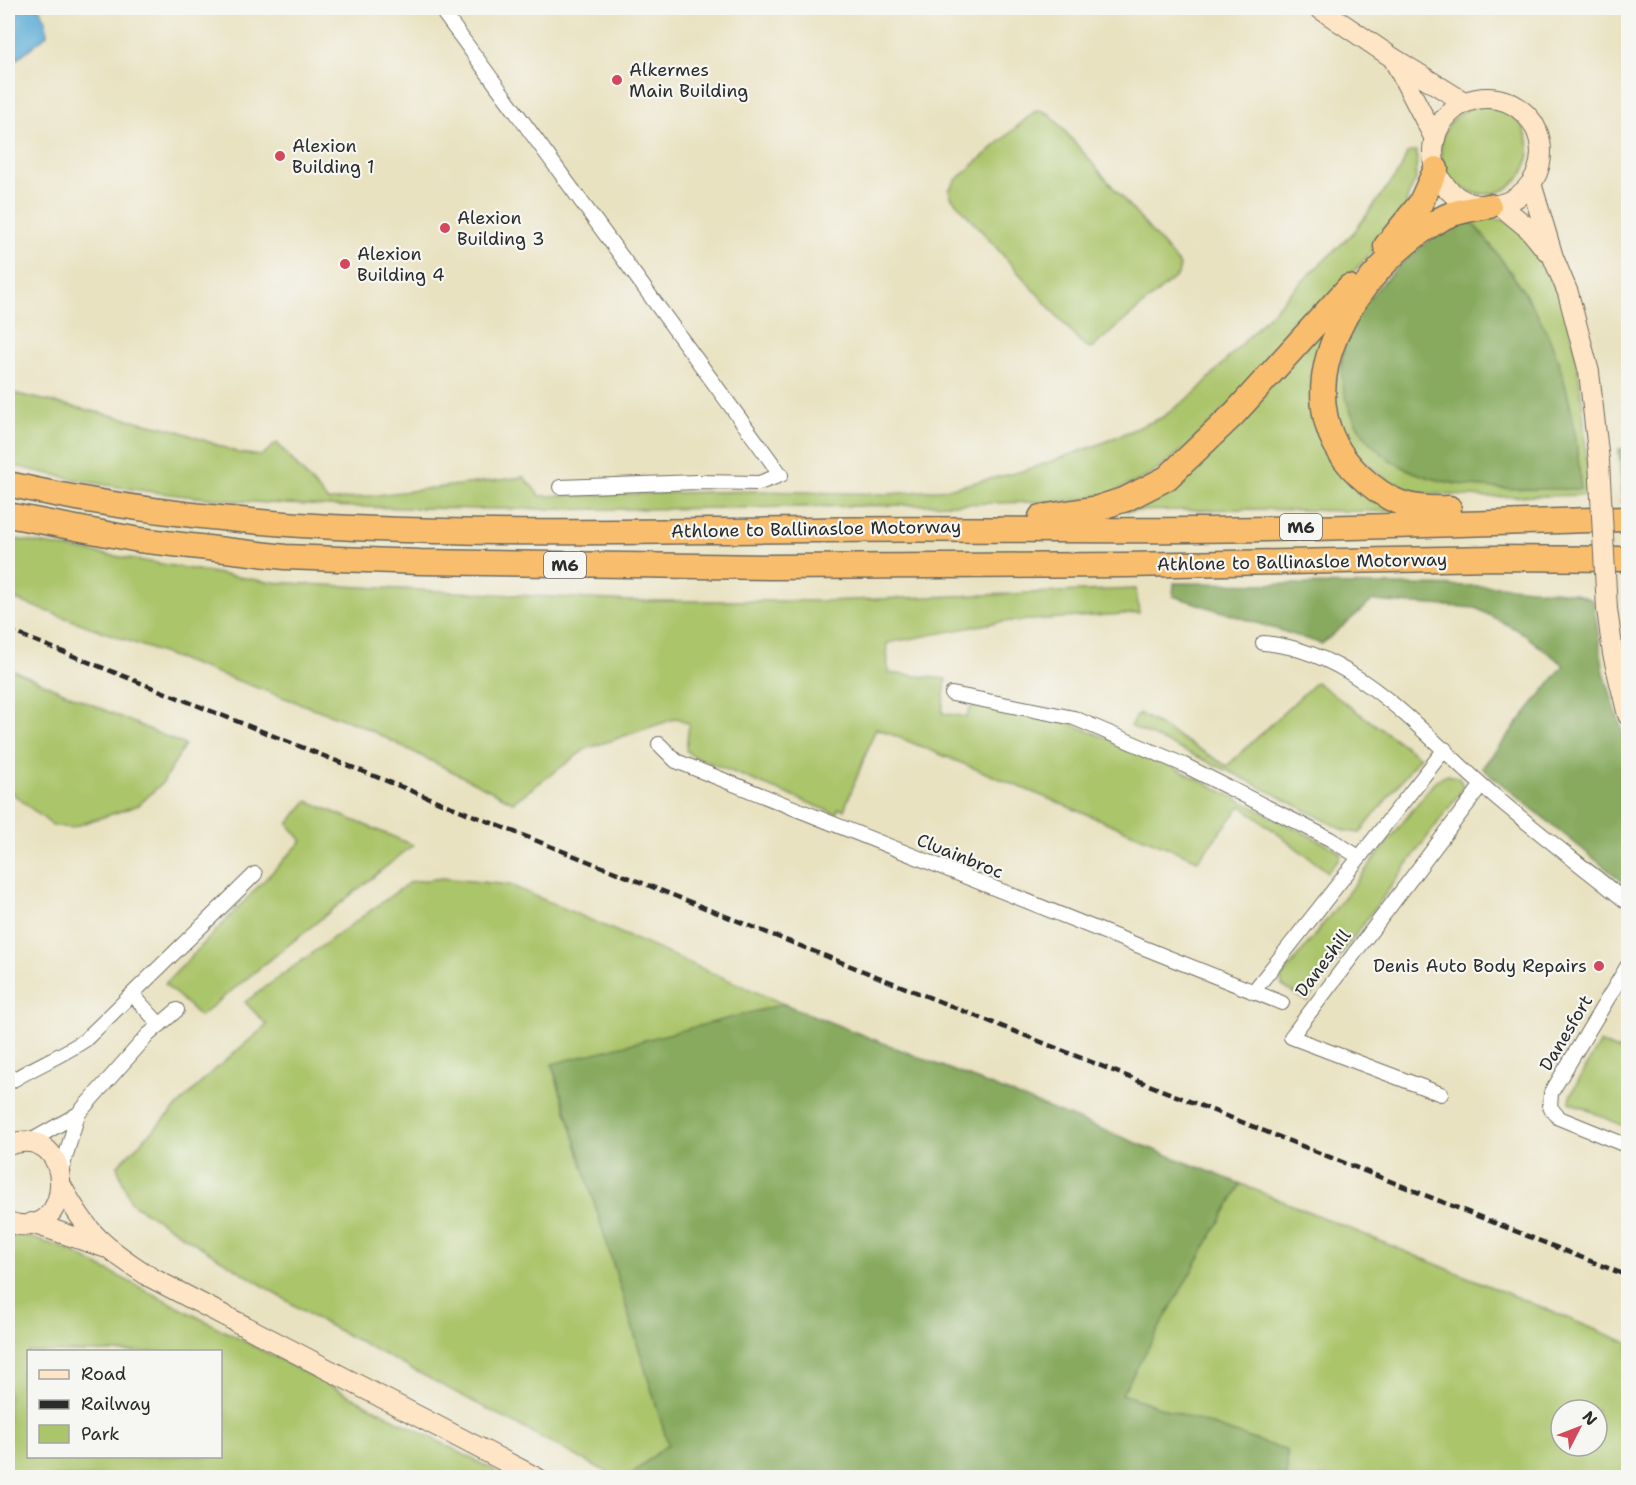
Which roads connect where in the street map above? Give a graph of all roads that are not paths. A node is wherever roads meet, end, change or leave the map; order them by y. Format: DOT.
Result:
graph roads {
  1 [pos="440,8"];
  2 [pos="1319,8"];
  3 [pos="1393,58"];
  4 [pos="1464,102"];
  5 [pos="1435,139"];
  6 [pos="1436,169"];
  7 [pos="1531,183"];
  8 [pos="1495,205"];
  9 [pos="1552,257"];
  10 [pos="8,484"];
  11 [pos="560,487"];
  12 [pos="8,515"];
  13 [pos="1629,518"];
  14 [pos="973,528"];
  15 [pos="1629,559"];
  16 [pos="1263,643"];
  17 [pos="952,694"];
  18 [pos="1629,715"];
  19 [pos="659,744"];
  20 [pos="1445,749"];
  21 [pos="1482,785"];
  22 [pos="1359,857"];
  23 [pos="255,874"];
  24 [pos="1629,903"];
  25 [pos="1629,965"];
  26 [pos="1254,992"];
  27 [pos="133,995"];
  28 [pos="1282,1003"];
  29 [pos="177,1010"];
  30 [pos="160,1025"];
  31 [pos="8,1083"];
  32 [pos="1441,1094"];
  33 [pos="78,1114"];
  34 [pos="17,1144"];
  35 [pos="1629,1146"];
  36 [pos="61,1180"];
  37 [pos="17,1225"];
  38 [pos="106,1248"];
  39 [pos="537,1478"];
  1 -- 11 [label="street"];
  2 -- 3 [label="main road"];
  3 -- 4 [label="main road"];
  3 -- 5 [label="main road"];
  4 -- 5 [label="main road"];
  4 -- 7 [label="main road"];
  5 -- 6 [label="main road"];
  6 -- 8 [label="main road"];
  6 -- 14 [label="highway"];
  7 -- 8 [label="main road"];
  7 -- 9 [label="main road"];
  8 -- 9 [label="main road"];
  8 -- 13 [label="highway"];
  9 -- 18 [label="main road, bridge"];
  10 -- 14 [label="highway, Athlone to Ballinasloe Motorway / M6"];
  12 -- 15 [label="highway, Athlone to Ballinasloe Motorway / M6"];
  13 -- 14 [label="highway, Athlone to Ballinasloe Motorway / M6"];
  16 -- 20 [label="street"];
  17 -- 22 [label="street"];
  19 -- 26 [label="street, Cluainbroc"];
  20 -- 21 [label="street"];
  20 -- 22 [label="street"];
  21 -- 24 [label="street"];
  21 -- 32 [label="street, Daneshill"];
  22 -- 26 [label="street"];
  23 -- 27 [label="street"];
  25 -- 35 [label="street, Danesfort"];
  26 -- 28 [label="street, Cluainbroc"];
  27 -- 30 [label="street"];
  27 -- 31 [label="street"];
  29 -- 30 [label="street"];
  30 -- 33 [label="street"];
  33 -- 34 [label="street"];
  33 -- 36 [label="street"];
  34 -- 36 [label="main road"];
  36 -- 37 [label="main road"];
  36 -- 38 [label="main road"];
  37 -- 38 [label="main road"];
  38 -- 39 [label="main road"];
}
